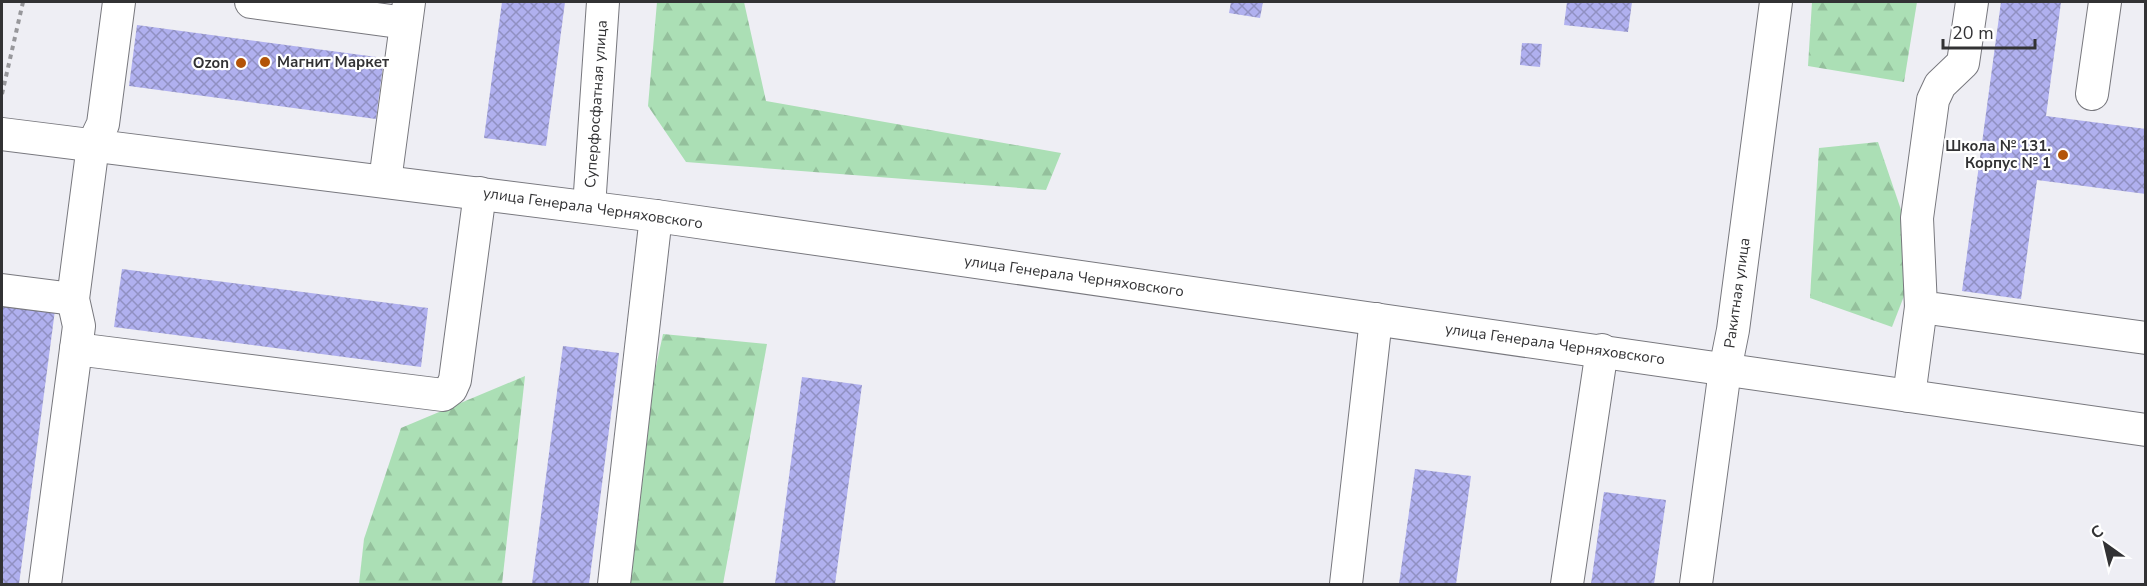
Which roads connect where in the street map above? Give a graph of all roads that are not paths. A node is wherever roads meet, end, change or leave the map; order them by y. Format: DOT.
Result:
graph roads {
  1 [pos="119,2"];
  2 [pos="251,2"];
  3 [pos="603,2"];
  4 [pos="1776,2"];
  5 [pos="1971,2"];
  6 [pos="2105,2"];
  7 [pos="408,12"];
  8 [pos="2092,94"];
  9 [pos="2,134"];
  10 [pos="93,145"];
  11 [pos="385,181"];
  12 [pos="480,193"];
  13 [pos="589,207"];
  14 [pos="656,216"];
  15 [pos="2,290"];
  16 [pos="73,299"];
  17 [pos="1921,308"];
  18 [pos="1376,319"];
  19 [pos="2145,338"];
  20 [pos="76,349"];
  21 [pos="1602,350"];
  22 [pos="1725,370"];
  23 [pos="1909,396"];
  24 [pos="2145,430"];
  25 [pos="45,585"];
  26 [pos="614,585"];
  27 [pos="1347,585"];
  28 [pos="1567,585"];
  29 [pos="1696,585"];
  1 -- 10 [label="street"];
  2 -- 7 [label="street"];
  3 -- 13 [label="street, Суперфосфатная улица"];
  4 -- 22 [label="street, Ракитная улица"];
  5 -- 17 [label="street"];
  6 -- 8 [label="street"];
  7 -- 11 [label="street"];
  9 -- 10 [label="street, улица Генерала Черняховского"];
  10 -- 11 [label="street, улица Генерала Черняховского"];
  10 -- 16 [label="street"];
  11 -- 12 [label="street, улица Генерала Черняховского"];
  12 -- 13 [label="street, улица Генерала Черняховского"];
  12 -- 20 [label="street"];
  13 -- 14 [label="street, улица Генерала Черняховского"];
  14 -- 18 [label="street, улица Генерала Черняховского"];
  14 -- 26 [label="street"];
  15 -- 16 [label="street"];
  16 -- 20 [label="street"];
  17 -- 19 [label="street"];
  17 -- 23 [label="street"];
  18 -- 21 [label="street, улица Генерала Черняховского"];
  18 -- 27 [label="street"];
  20 -- 25 [label="street"];
  21 -- 22 [label="street, улица Генерала Черняховского"];
  21 -- 28 [label="street"];
  22 -- 23 [label="street, улица Генерала Черняховского"];
  22 -- 29 [label="street, Ракитная улица"];
  23 -- 24 [label="street, улица Генерала Черняховского"];
}
